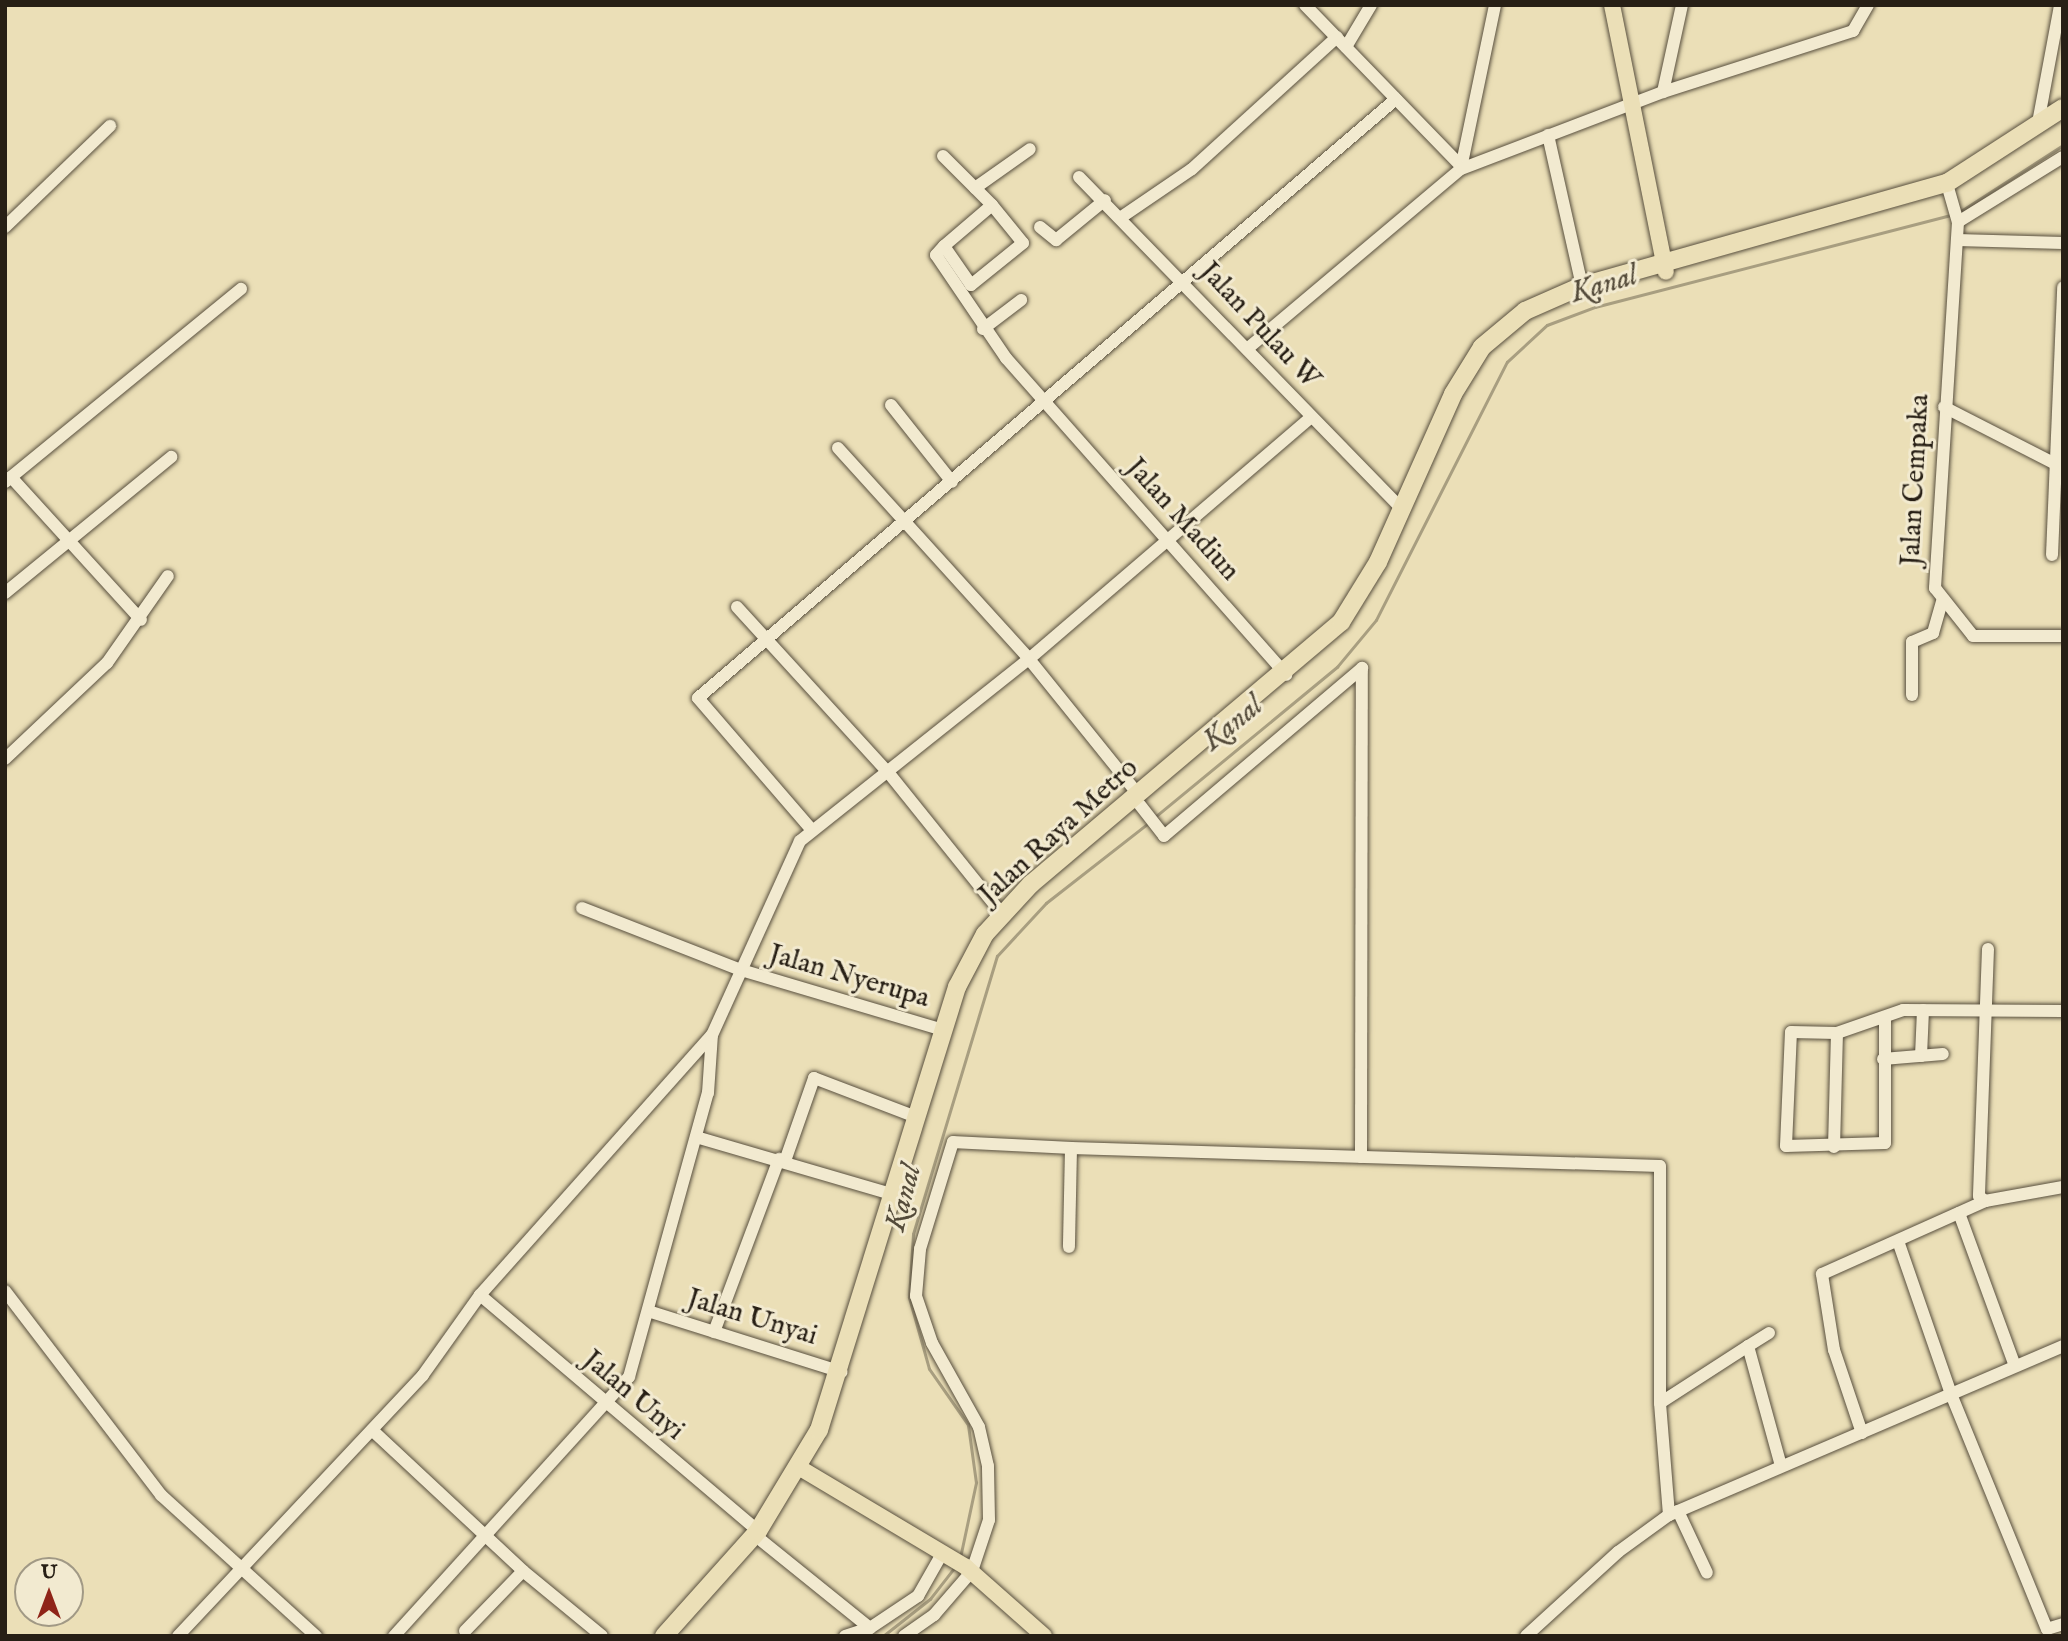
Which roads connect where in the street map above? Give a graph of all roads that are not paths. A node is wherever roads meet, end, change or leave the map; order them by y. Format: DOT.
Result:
graph roads {
  1 [pos="1305,5"];
  2 [pos="1371,5"];
  3 [pos="1495,5"];
  4 [pos="1612,5"];
  5 [pos="1682,5"];
  6 [pos="1868,5"];
  7 [pos="2060,5"];
  8 [pos="1341,42"];
  9 [pos="1664,92"];
  10 [pos="1396,99"];
  11 [pos="1633,104"];
  12 [pos="2063,108"];
  13 [pos="2063,120"];
  14 [pos="2038,123"];
  15 [pos="110,126"];
  16 [pos="1548,135"];
  17 [pos="1030,149"];
  18 [pos="943,156"];
  19 [pos="2063,157"];
  20 [pos="1460,166"];
  21 [pos="1079,177"];
  22 [pos="975,188"];
  23 [pos="1950,194"];
  24 [pos="1105,200"];
  25 [pos="992,205"];
  26 [pos="1123,216"];
  27 [pos="1957,219"];
  28 [pos="5,227"];
  29 [pos="1040,227"];
  30 [pos="1957,240"];
  31 [pos="2063,243"];
  32 [pos="944,246"];
  33 [pos="1665,268"];
  34 [pos="1182,279"];
  35 [pos="1582,286"];
  36 [pos="2063,287"];
  37 [pos="241,289"];
  38 [pos="1021,300"];
  39 [pos="983,329"];
  40 [pos="1247,349"];
  41 [pos="1040,399"];
  42 [pos="891,405"];
  43 [pos="1944,407"];
  44 [pos="1310,418"];
  45 [pos="838,448"];
  46 [pos="171,457"];
  47 [pos="1430,460"];
  48 [pos="2058,467"];
  49 [pos="8,479"];
  50 [pos="952,482"];
  51 [pos="1411,504"];
  52 [pos="905,524"];
  53 [pos="1164,536"];
  54 [pos="68,542"];
  55 [pos="2052,555"];
  56 [pos="168,576"];
  57 [pos="5,593"];
  58 [pos="1942,601"];
  59 [pos="737,607"];
  60 [pos="141,620"];
  61 [pos="2063,636"];
  62 [pos="769,642"];
  63 [pos="1029,659"];
  64 [pos="1286,675"];
  65 [pos="1912,695"];
  66 [pos="5,759"];
  67 [pos="887,771"];
  68 [pos="1139,799"];
  69 [pos="811,829"];
  70 [pos="582,908"];
  71 [pos="1002,914"];
  72 [pos="1988,949"];
  73 [pos="741,970"];
  74 [pos="1988,1007"];
  75 [pos="1923,1010"];
  76 [pos="2063,1011"];
  77 [pos="1885,1017"];
  78 [pos="943,1030"];
  79 [pos="1837,1033"];
  80 [pos="712,1035"];
  81 [pos="1942,1054"];
  82 [pos="1922,1056"];
  83 [pos="1883,1059"];
  84 [pos="916,1117"];
  85 [pos="696,1137"];
  86 [pos="1834,1147"];
  87 [pos="1071,1148"];
  88 [pos="1361,1157"];
  89 [pos="782,1160"];
  90 [pos="2063,1187"];
  91 [pos="894,1195"];
  92 [pos="1985,1201"];
  93 [pos="1959,1213"];
  94 [pos="1898,1241"];
  95 [pos="1069,1247"];
  96 [pos="5,1291"];
  97 [pos="480,1295"];
  98 [pos="648,1311"];
  99 [pos="714,1332"];
  100 [pos="1769,1333"];
  101 [pos="1748,1346"];
  102 [pos="2063,1346"];
  103 [pos="2015,1366"];
  104 [pos="842,1372"];
  105 [pos="1951,1394"];
  106 [pos="1660,1403"];
  107 [pos="604,1405"];
  108 [pos="372,1430"];
  109 [pos="1862,1433"];
  110 [pos="1781,1466"];
  111 [pos="804,1470"];
  112 [pos="1674,1513"];
  113 [pos="481,1534"];
  114 [pos="760,1536"];
  115 [pos="945,1554"];
  116 [pos="238,1567"];
  117 [pos="969,1569"];
  118 [pos="523,1571"];
  119 [pos="1707,1573"];
  120 [pos="2063,1624"];
  121 [pos="870,1628"];
  122 [pos="465,1631"];
  123 [pos="178,1636"];
  124 [pos="316,1636"];
  125 [pos="394,1636"];
  126 [pos="602,1636"];
  127 [pos="664,1636"];
  128 [pos="677,1636"];
  129 [pos="845,1636"];
  130 [pos="904,1636"];
  131 [pos="1044,1636"];
  132 [pos="1526,1636"];
  1 -- 8 [label="street"];
  2 -- 8 [label="street"];
  3 -- 20 [label="street"];
  4 -- 11 [label="main road"];
  5 -- 9 [label="street"];
  6 -- 9 [label="street"];
  7 -- 14 [label="street"];
  8 -- 10 [label="street"];
  8 -- 26 [label="street"];
  9 -- 11 [label="street"];
  10 -- 20 [label="street"];
  10 -- 34 [label="street"];
  11 -- 16 [label="street"];
  11 -- 33 [label="main road"];
  12 -- 14 [label="highway"];
  13 -- 23 [label="highway"];
  14 -- 33 [label="highway"];
  15 -- 28 [label="street"];
  16 -- 20 [label="street"];
  16 -- 35 [label="street"];
  17 -- 22 [label="street"];
  18 -- 22 [label="street"];
  19 -- 27 [label="street"];
  20 -- 40 [label="street"];
  21 -- 24 [label="street, Jalan Pulau W"];
  22 -- 25 [label="street"];
  23 -- 27 [label="street, Jalan Cempaka"];
  23 -- 33 [label="highway"];
  24 -- 26 [label="street, Jalan Pulau W"];
  24 -- 29 [label="street"];
  25 -- 32 [label="street"];
  25 -- 32 [label="street"];
  26 -- 34 [label="street, Jalan Pulau W"];
  27 -- 30 [label="street, Jalan Cempaka"];
  30 -- 31 [label="street"];
  30 -- 43 [label="street, Jalan Cempaka"];
  32 -- 39 [label="street, Jalan Madiun"];
  33 -- 35 [label="highway"];
  33 -- 47 [label="highway"];
  34 -- 40 [label="street, Jalan Pulau W"];
  34 -- 41 [label="street"];
  35 -- 47 [label="highway"];
  36 -- 48 [label="street"];
  37 -- 49 [label="street"];
  38 -- 39 [label="street"];
  39 -- 41 [label="street, Jalan Madiun"];
  40 -- 44 [label="street, Jalan Pulau W"];
  41 -- 50 [label="street"];
  41 -- 53 [label="street, Jalan Madiun"];
  42 -- 50 [label="street"];
  43 -- 48 [label="street"];
  43 -- 58 [label="street, Jalan Cempaka"];
  44 -- 51 [label="street, Jalan Pulau W"];
  44 -- 53 [label="street"];
  45 -- 52 [label="street"];
  46 -- 54 [label="street"];
  47 -- 51 [label="highway"];
  48 -- 55 [label="street"];
  49 -- 54 [label="street"];
  50 -- 52 [label="street"];
  51 -- 64 [label="highway, Jalan Raya Metro"];
  51 -- 68 [label="highway"];
  52 -- 62 [label="street"];
  52 -- 63 [label="street"];
  53 -- 63 [label="street"];
  53 -- 64 [label="street, Jalan Madiun"];
  54 -- 57 [label="street"];
  54 -- 60 [label="street"];
  56 -- 60 [label="street"];
  58 -- 61 [label="street, Jalan Cempaka"];
  58 -- 65 [label="street"];
  59 -- 62 [label="street"];
  60 -- 66 [label="street"];
  62 -- 67 [label="street"];
  62 -- 69 [label="street"];
  63 -- 67 [label="street"];
  63 -- 68 [label="street"];
  64 -- 68 [label="highway, Jalan Raya Metro"];
  67 -- 69 [label="street"];
  67 -- 71 [label="street"];
  68 -- 71 [label="highway, Jalan Raya Metro"];
  68 -- 88 [label="street"];
  68 -- 111 [label="highway"];
  69 -- 73 [label="street"];
  70 -- 73 [label="street, Jalan Nyerupa"];
  71 -- 78 [label="highway, Jalan Raya Metro"];
  72 -- 74 [label="street"];
  73 -- 78 [label="street, Jalan Nyerupa"];
  73 -- 80 [label="street"];
  74 -- 75 [label="street"];
  74 -- 76 [label="street"];
  74 -- 92 [label="street"];
  75 -- 77 [label="street"];
  75 -- 82 [label="street"];
  77 -- 79 [label="street"];
  77 -- 83 [label="street"];
  78 -- 84 [label="highway, Jalan Raya Metro"];
  79 -- 86 [label="street"];
  79 -- 86 [label="street"];
  80 -- 85 [label="street"];
  80 -- 97 [label="street"];
  81 -- 82 [label="street"];
  82 -- 83 [label="street"];
  83 -- 86 [label="street"];
  84 -- 89 [label="street"];
  84 -- 91 [label="highway, Jalan Raya Metro"];
  85 -- 89 [label="street"];
  85 -- 98 [label="street"];
  87 -- 88 [label="street"];
  87 -- 95 [label="street"];
  87 -- 117 [label="street"];
  88 -- 106 [label="street"];
  89 -- 91 [label="street"];
  89 -- 99 [label="street"];
  90 -- 92 [label="street"];
  91 -- 104 [label="highway, Jalan Raya Metro"];
  92 -- 93 [label="street"];
  93 -- 94 [label="street"];
  93 -- 103 [label="street"];
  94 -- 105 [label="street"];
  94 -- 109 [label="street"];
  96 -- 116 [label="street"];
  97 -- 107 [label="street, Jalan Unyi"];
  97 -- 108 [label="street"];
  98 -- 99 [label="street, Jalan Unyai"];
  98 -- 107 [label="street"];
  99 -- 104 [label="street, Jalan Unyai"];
  100 -- 101 [label="street"];
  101 -- 106 [label="street"];
  101 -- 110 [label="street"];
  102 -- 103 [label="street"];
  103 -- 105 [label="street"];
  104 -- 111 [label="highway, Jalan Raya Metro"];
  105 -- 109 [label="street"];
  105 -- 120 [label="street"];
  106 -- 112 [label="street"];
  107 -- 113 [label="street"];
  107 -- 114 [label="street, Jalan Unyi"];
  108 -- 113 [label="street"];
  108 -- 116 [label="street"];
  109 -- 110 [label="street"];
  110 -- 112 [label="street"];
  111 -- 114 [label="highway"];
  111 -- 115 [label="main road"];
  112 -- 119 [label="street"];
  112 -- 132 [label="street"];
  113 -- 118 [label="street"];
  113 -- 125 [label="street"];
  114 -- 121 [label="street, Jalan Unyi"];
  114 -- 127 [label="highway"];
  114 -- 128 [label="highway"];
  115 -- 117 [label="main road"];
  115 -- 121 [label="street"];
  116 -- 123 [label="street"];
  116 -- 124 [label="street"];
  117 -- 130 [label="street"];
  117 -- 131 [label="main road"];
  118 -- 122 [label="street"];
  118 -- 126 [label="street"];
  121 -- 129 [label="street"];
}
